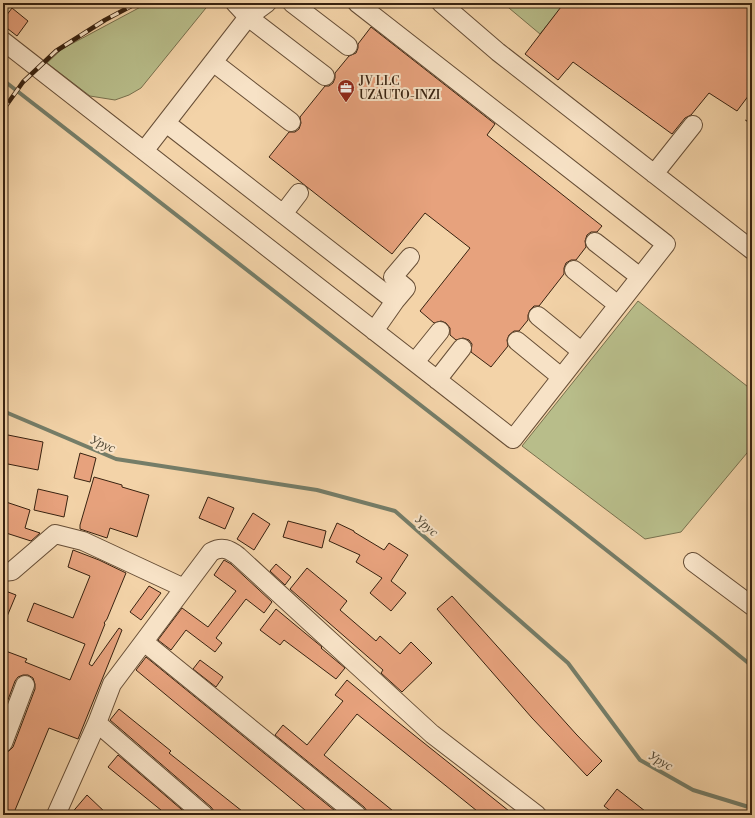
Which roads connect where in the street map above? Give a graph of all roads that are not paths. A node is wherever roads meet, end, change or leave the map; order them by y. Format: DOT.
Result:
graph roads {
  1 [pos="235,3"];
  2 [pos="266,3"];
  3 [pos="292,3"];
  4 [pos="357,3"];
  5 [pos="441,3"];
  6 [pos="248,17"];
  7 [pos="3,41"];
  8 [pos="348,46"];
  9 [pos="213,62"];
  10 [pos="325,76"];
  11 [pos="291,122"];
  12 [pos="166,123"];
  13 [pos="693,125"];
  14 [pos="144,151"];
  15 [pos="654,174"];
  16 [pos="299,193"];
  17 [pos="283,214"];
  18 [pos="595,242"];
  19 [pos="752,250"];
  20 [pos="410,257"];
  21 [pos="574,270"];
  22 [pos="640,277"];
  23 [pos="395,301"];
  24 [pos="618,305"];
  25 [pos="538,316"];
  26 [pos="374,331"];
  27 [pos="440,331"];
  28 [pos="517,342"];
  29 [pos="462,348"];
  30 [pos="582,351"];
  31 [pos="415,362"];
  32 [pos="561,377"];
  33 [pos="437,380"];
  34 [pos="693,562"];
  35 [pos="3,572"];
  36 [pos="184,588"];
  37 [pos="752,606"];
  38 [pos="144,642"];
  39 [pos="26,685"];
  40 [pos="97,723"];
  41 [pos="3,743"];
  42 [pos="59,813"];
  43 [pos="204,815"];
  44 [pos="357,815"];
  45 [pos="537,815"];
  1 -- 6 [label="street"];
  2 -- 6 [label="street"];
  3 -- 8 [label="street"];
  4 -- 22 [label="street"];
  5 -- 15 [label="street"];
  6 -- 9 [label="street"];
  6 -- 10 [label="street"];
  7 -- 14 [label="street"];
  9 -- 11 [label="street"];
  9 -- 12 [label="street"];
  12 -- 14 [label="street"];
  12 -- 17 [label="street"];
  13 -- 15 [label="street"];
  14 -- 26 [label="street"];
  15 -- 19 [label="street"];
  16 -- 17 [label="street"];
  17 -- 23 [label="street"];
  18 -- 22 [label="street"];
  20 -- 23 [label="street"];
  21 -- 24 [label="street"];
  22 -- 24 [label="street"];
  23 -- 26 [label="street"];
  24 -- 30 [label="street"];
  25 -- 30 [label="street"];
  26 -- 31 [label="street"];
  27 -- 31 [label="street"];
  28 -- 32 [label="street"];
  29 -- 33 [label="street"];
  30 -- 32 [label="street"];
  31 -- 33 [label="street"];
  32 -- 33 [label="street"];
  34 -- 37 [label="street"];
  35 -- 36 [label="street"];
  36 -- 38 [label="street"];
  36 -- 45 [label="street"];
  38 -- 40 [label="street"];
  38 -- 44 [label="street"];
  39 -- 41 [label="street"];
  40 -- 42 [label="street"];
  40 -- 43 [label="street"];
}
